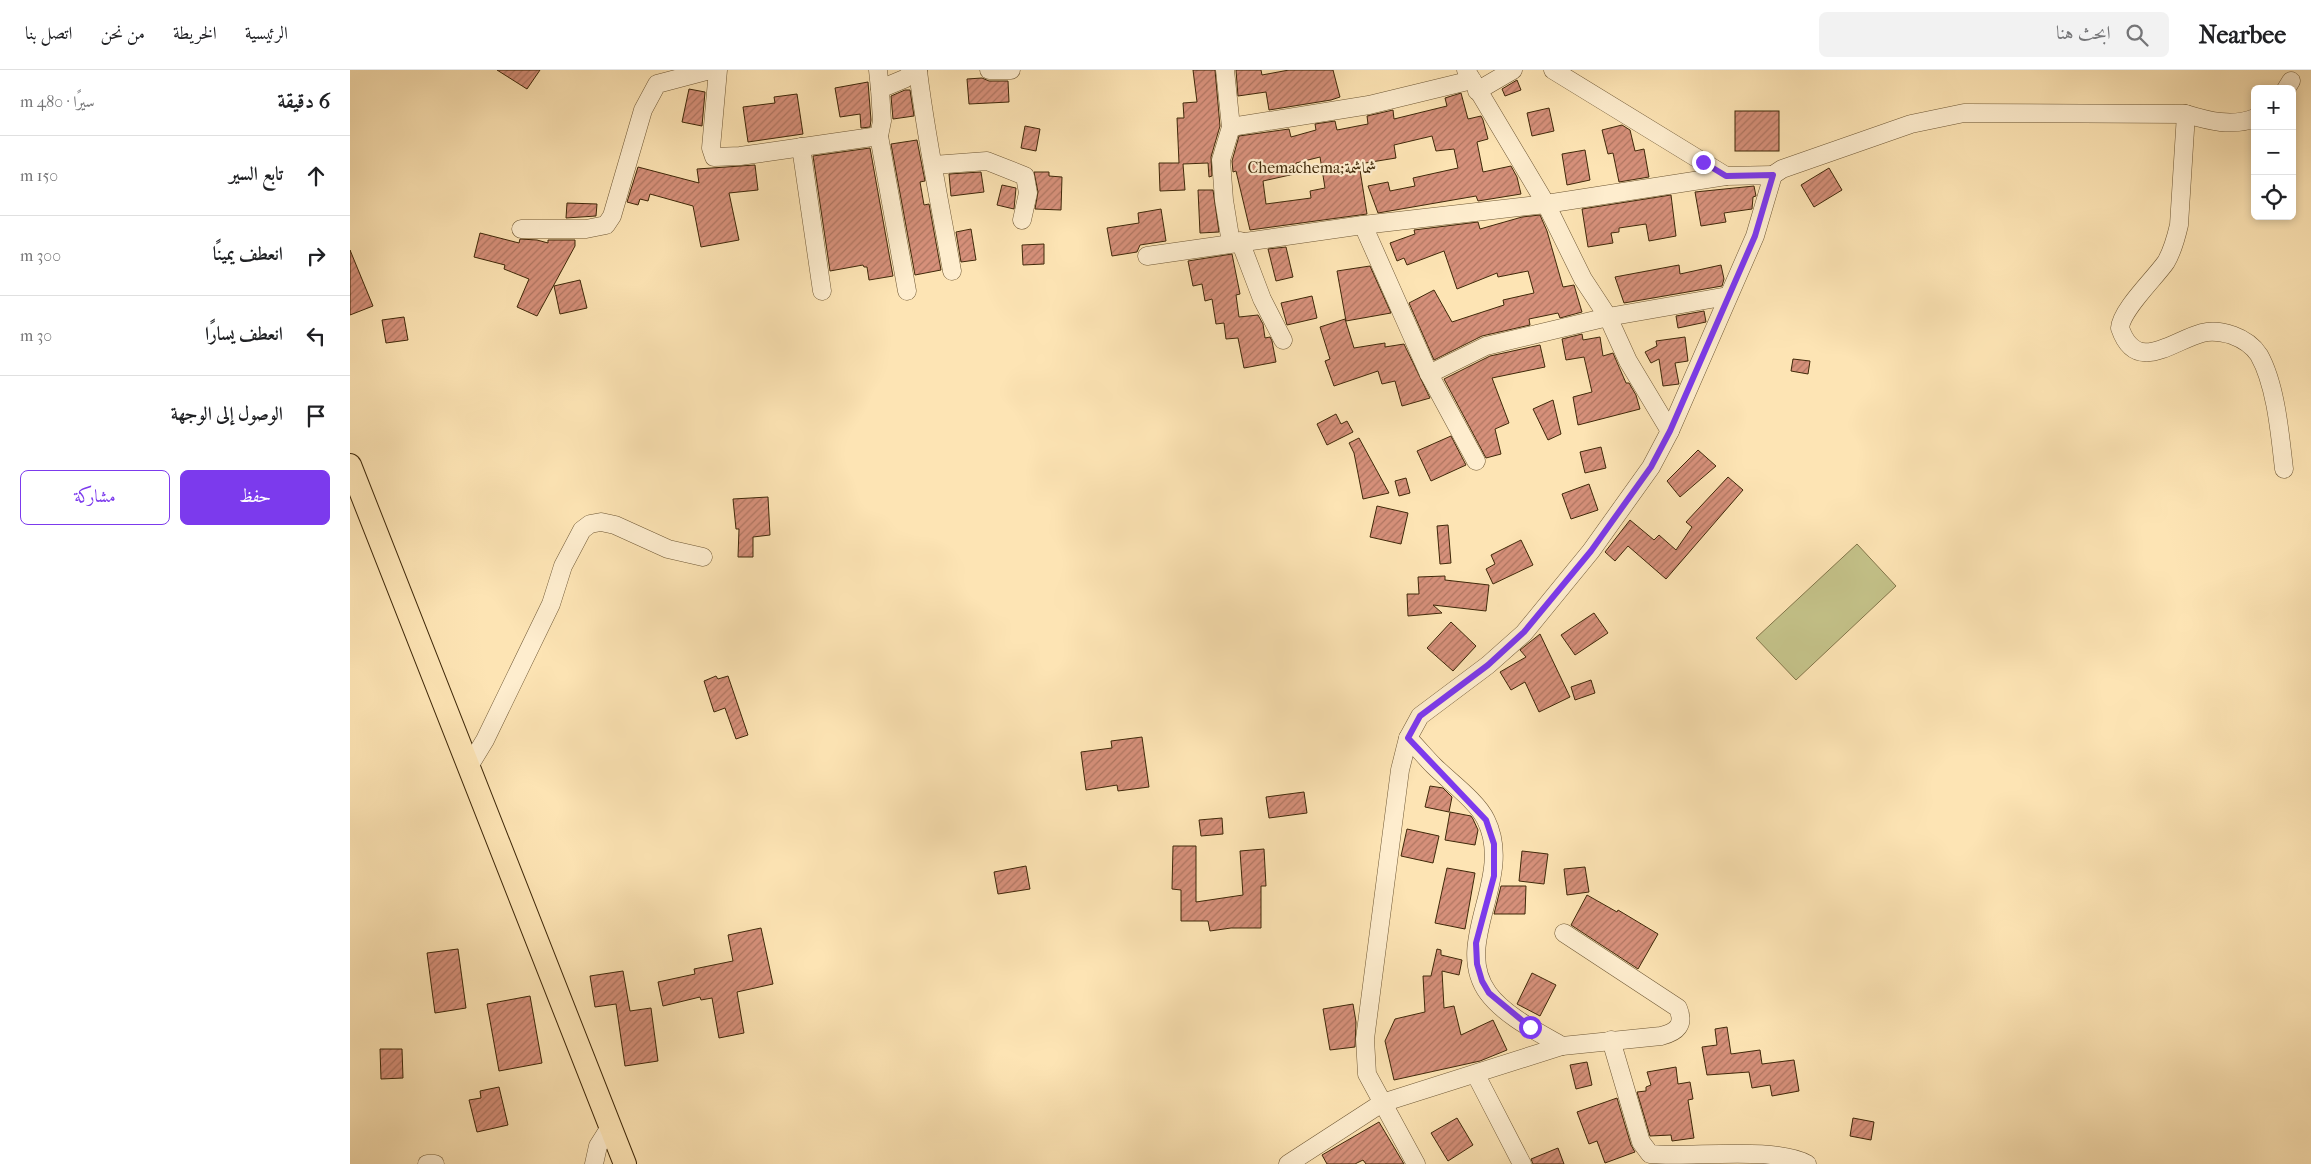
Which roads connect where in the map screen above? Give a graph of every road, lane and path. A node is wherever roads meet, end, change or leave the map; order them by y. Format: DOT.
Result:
graph roads {
  1 [pos="710,70"];
  2 [pos="718,70"];
  3 [pos="878,70"];
  4 [pos="918,70"];
  5 [pos="989,70"];
  6 [pos="1011,70"];
  7 [pos="1225,70"];
  8 [pos="1513,70"];
  9 [pos="1553,70"];
  10 [pos="1472,80"];
  11 [pos="880,89"];
  12 [pos="2186,114"];
  13 [pos="2251,119"];
  14 [pos="1231,127"];
  15 [pos="879,136"];
  16 [pos="801,147"];
  17 [pos="933,164"];
  18 [pos="1773,175"];
  19 [pos="1726,176"];
  20 [pos="1546,204"];
  21 [pos="1022,220"];
  22 [pos="1363,225"];
  23 [pos="521,229"];
  24 [pos="1235,242"];
  25 [pos="1147,256"];
  26 [pos="952,271"];
  27 [pos="822,291"];
  28 [pos="906,291"];
  29 [pos="1728,296"];
  30 [pos="1608,317"];
  31 [pos="1283,340"];
  32 [pos="1429,374"];
  33 [pos="1670,431"];
  34 [pos="1476,461"];
  35 [pos="350,464"];
  36 [pos="2284,469"];
  37 [pos="703,557"];
  38 [pos="1408,738"];
  39 [pos="468,768"];
  40 [pos="1564,933"];
  41 [pos="1611,1040"];
  42 [pos="1562,1046"];
  43 [pos="1476,1075"];
  44 [pos="1382,1103"];
  45 [pos="610,1127"];
  46 [pos="1310,1158"];
  47 [pos="427,1164"];
  48 [pos="435,1164"];
  49 [pos="594,1164"];
  50 [pos="625,1164"];
  51 [pos="1288,1164"];
  52 [pos="1416,1164"];
  53 [pos="1522,1164"];
  54 [pos="1807,1164"];
  1 -- 23 [label="street"];
  2 -- 16 [label="street"];
  3 -- 11 [label="street"];
  4 -- 11 [label="street"];
  4 -- 17 [label="street"];
  5 -- 6 [label="street"];
  7 -- 14 [label="street"];
  8 -- 10 [label="street"];
  9 -- 19 [label="street"];
  10 -- 14 [label="street"];
  10 -- 20 [label="street"];
  11 -- 15 [label="street"];
  12 -- 13 [label="street"];
  12 -- 18 [label="street"];
  12 -- 36 [label="street"];
  14 -- 24 [label="street"];
  15 -- 16 [label="street"];
  15 -- 28 [label="street"];
  16 -- 27 [label="street"];
  17 -- 21 [label="street"];
  17 -- 26 [label="street"];
  18 -- 19 [label="street"];
  18 -- 29 [label="street"];
  19 -- 20 [label="street"];
  20 -- 22 [label="street"];
  20 -- 30 [label="street"];
  22 -- 24 [label="street"];
  22 -- 32 [label="street"];
  24 -- 25 [label="street"];
  24 -- 31 [label="street"];
  29 -- 30 [label="street"];
  29 -- 33 [label="street"];
  30 -- 32 [label="street"];
  30 -- 33 [label="street"];
  32 -- 34 [label="street"];
  33 -- 38 [label="street"];
  35 -- 39 [label="main road"];
  37 -- 39 [label="street"];
  38 -- 42 [label="street"];
  38 -- 44 [label="street"];
  39 -- 45 [label="main road"];
  40 -- 41 [label="street"];
  41 -- 42 [label="street"];
  41 -- 54 [label="street"];
  42 -- 43 [label="street"];
  43 -- 44 [label="street"];
  43 -- 53 [label="street"];
  44 -- 46 [label="street"];
  44 -- 52 [label="street"];
  45 -- 49 [label="street"];
  45 -- 50 [label="main road"];
  46 -- 51 [label="street"];
  47 -- 48 [label="street"];
}
